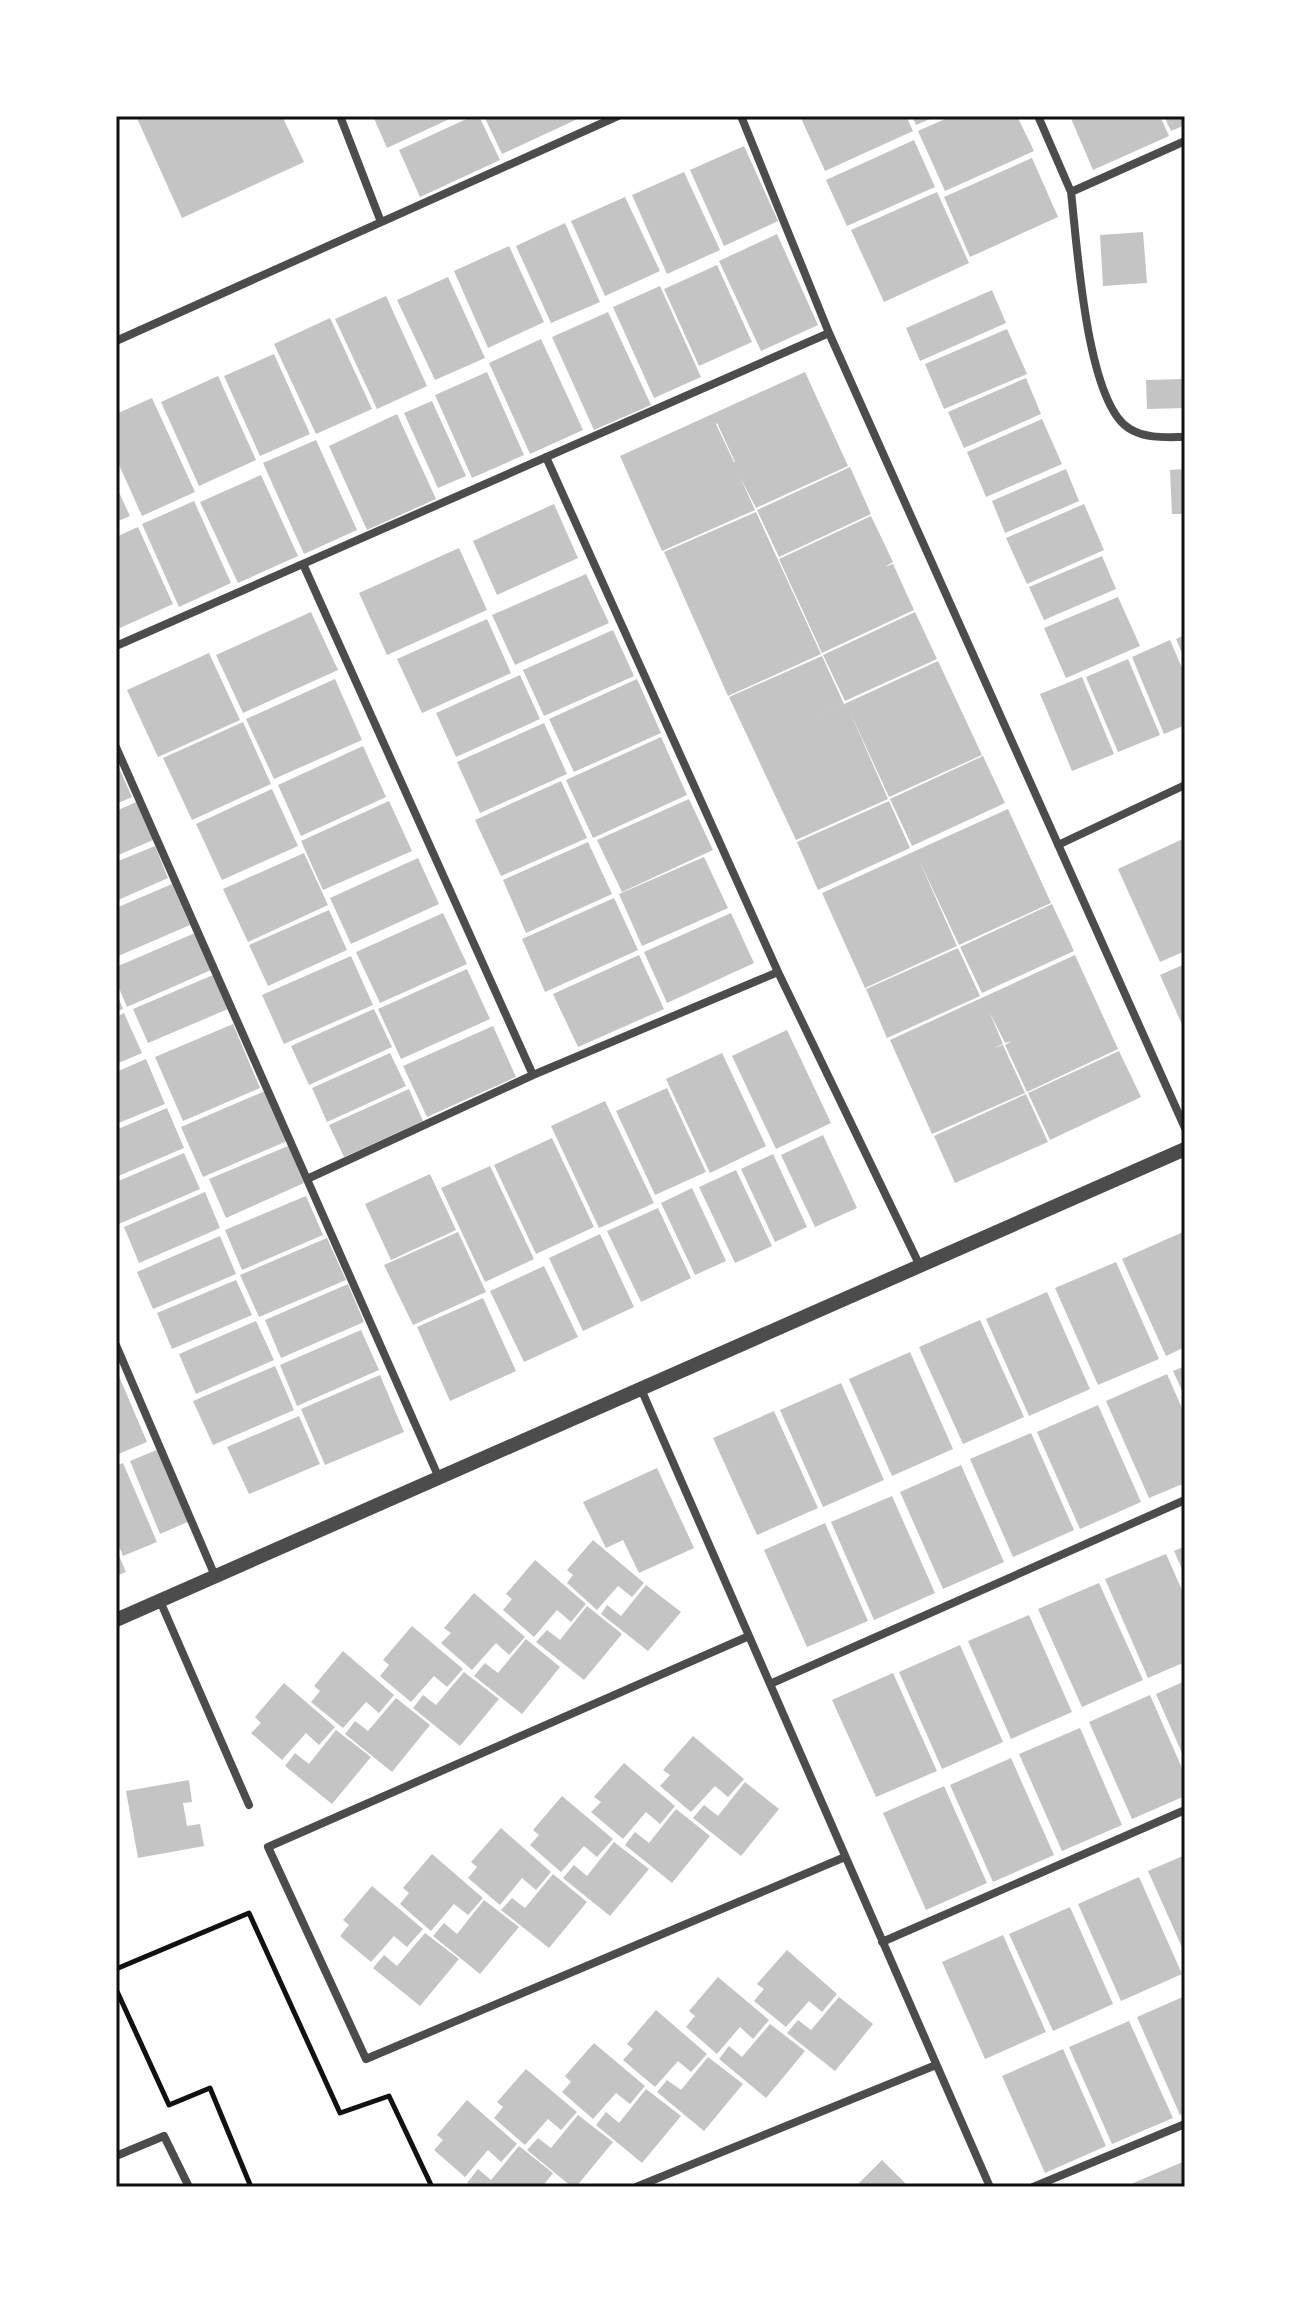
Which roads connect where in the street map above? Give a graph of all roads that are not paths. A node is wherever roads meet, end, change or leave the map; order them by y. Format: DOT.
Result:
graph roads {
  1 [pos="340,116"];
  2 [pos="593,116"];
  3 [pos="618,116"];
  4 [pos="741,116"];
  5 [pos="1038,116"];
  6 [pos="597,125"];
  7 [pos="1185,141"];
  8 [pos="1071,192"];
  9 [pos="381,222"];
  10 [pos="829,333"];
  11 [pos="116,341"];
  12 [pos="1185,437"];
  13 [pos="546,457"];
  14 [pos="303,564"];
  15 [pos="116,646"];
  16 [pos="116,747"];
  17 [pos="1185,785"];
  18 [pos="1058,845"];
  19 [pos="778,972"];
  20 [pos="533,1075"];
  21 [pos="1185,1128"];
  22 [pos="1185,1149"];
  23 [pos="307,1179"];
  24 [pos="920,1266"];
  25 [pos="116,1345"];
  26 [pos="641,1389"];
  27 [pos="439,1478"];
  28 [pos="1185,1500"];
  29 [pos="215,1576"];
  30 [pos="160,1601"];
  31 [pos="116,1620"];
  32 [pos="749,1636"];
  33 [pos="770,1684"];
  34 [pos="249,1805"];
  35 [pos="1185,1810"];
  36 [pos="845,1857"];
  37 [pos="882,1942"];
  38 [pos="936,2065"];
  39 [pos="1185,2124"];
  40 [pos="116,2156"];
  41 [pos="189,2187"];
  42 [pos="636,2187"];
  43 [pos="990,2187"];
  44 [pos="1033,2187"];
  1 -- 9 [label="street"];
  2 -- 6 [label="street"];
  3 -- 6 [label="street"];
  4 -- 10 [label="street"];
  5 -- 8 [label="street"];
  6 -- 9 [label="street"];
  7 -- 8 [label="street"];
  8 -- 12 [label="street"];
  9 -- 11 [label="street"];
  10 -- 13 [label="street"];
  10 -- 18 [label="street"];
  13 -- 14 [label="street"];
  13 -- 19 [label="street"];
  14 -- 15 [label="street"];
  14 -- 20 [label="street"];
  16 -- 23 [label="street"];
  17 -- 18 [label="street"];
  18 -- 21 [label="street"];
  19 -- 20 [label="street"];
  19 -- 24 [label="street"];
  20 -- 23 [label="street"];
  22 -- 24 [label="street"];
  23 -- 27 [label="street"];
  24 -- 26 [label="street"];
  25 -- 29 [label="street"];
  26 -- 27 [label="street"];
  26 -- 32 [label="street"];
  27 -- 29 [label="street"];
  28 -- 33 [label="street"];
  29 -- 30 [label="street"];
  30 -- 31 [label="street"];
  30 -- 34 [label="street"];
  32 -- 33 [label="street"];
  32 -- 36 [label="street"];
  33 -- 36 [label="street"];
  35 -- 37 [label="street"];
  36 -- 37 [label="street"];
  37 -- 38 [label="street"];
  38 -- 42 [label="street"];
  38 -- 43 [label="street"];
  39 -- 44 [label="street"];
  40 -- 41 [label="street"];
}
